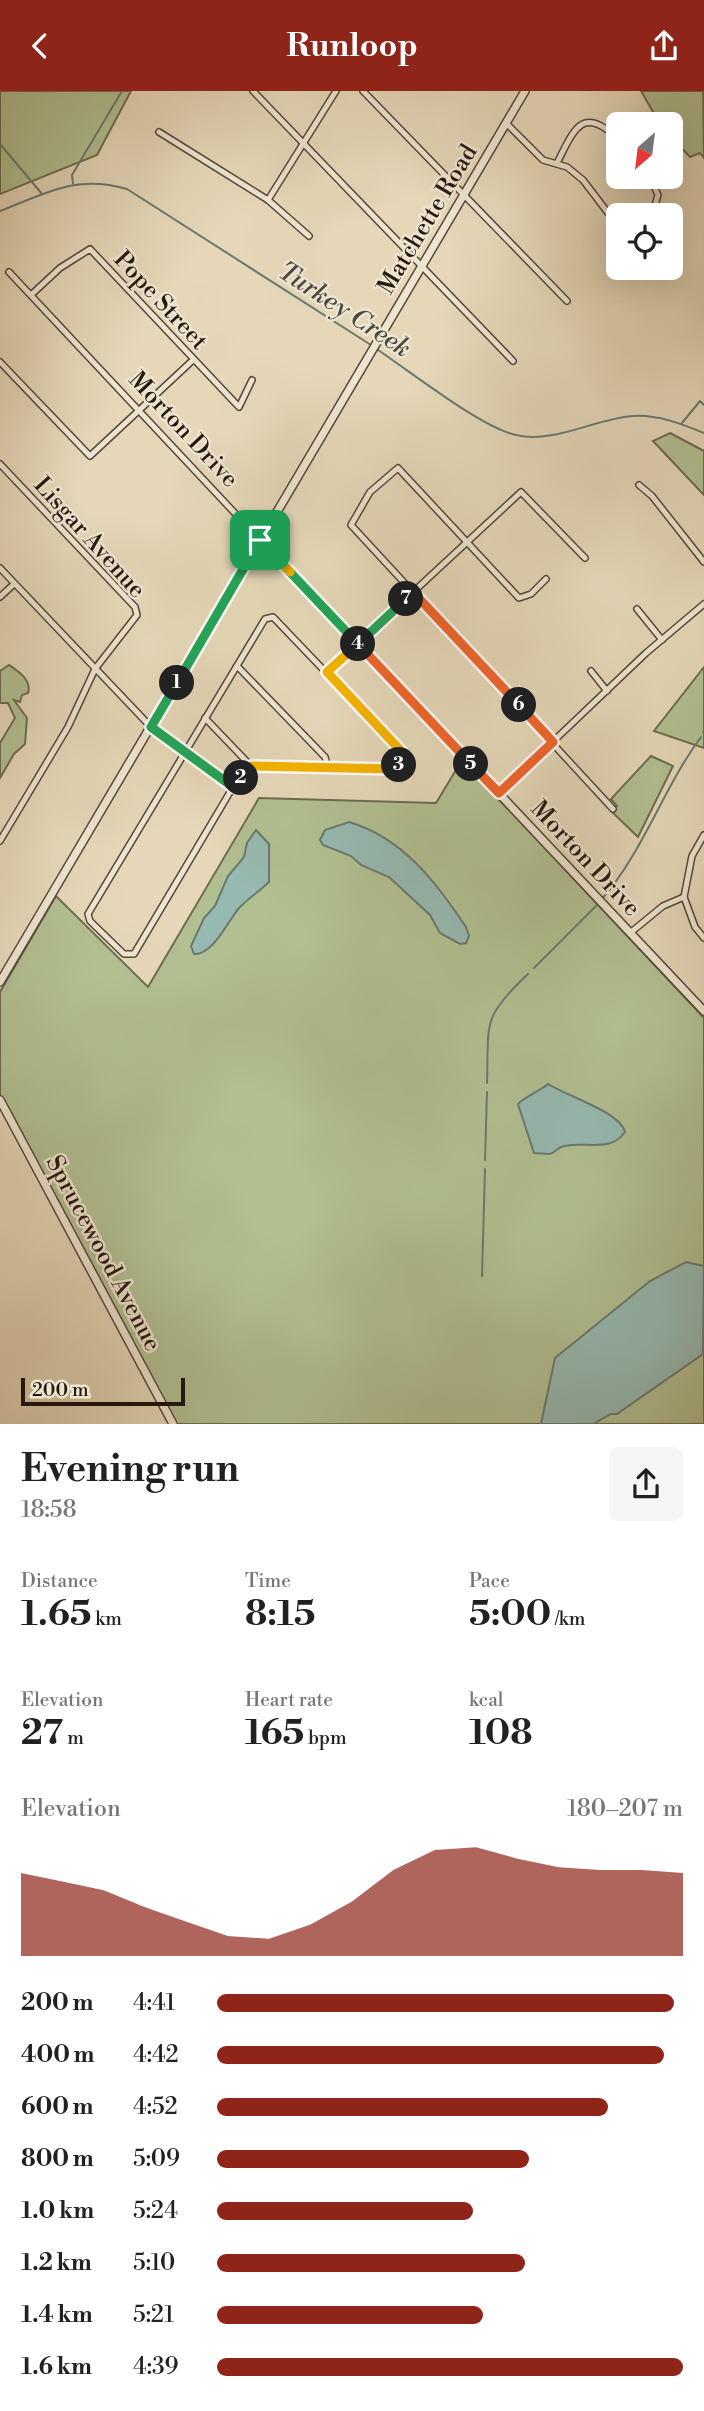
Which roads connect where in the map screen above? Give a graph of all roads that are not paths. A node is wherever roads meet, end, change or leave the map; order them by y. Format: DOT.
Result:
graph roads {
  1 [pos="253,91"];
  2 [pos="336,91"];
  3 [pos="363,91"];
  4 [pos="525,91"];
  5 [pos="506,123"];
  6 [pos="606,130"];
  7 [pos="159,132"];
  8 [pos="302,144"];
  9 [pos="557,163"];
  10 [pos="463,194"];
  11 [pos="268,200"];
  12 [pos="606,210"];
  13 [pos="309,236"];
  14 [pos="421,268"];
  15 [pos="9,272"];
  16 [pos="31,295"];
  17 [pos="567,301"];
  18 [pos="193,359"];
  19 [pos="513,361"];
  20 [pos="0,362"];
  21 [pos="252,380"];
  22 [pos="140,409"];
  23 [pos="0,464"];
  24 [pos="639,485"];
  25 [pos="260,540"];
  26 [pos="466,542"];
  27 [pos="585,558"];
  28 [pos="704,562"];
  29 [pos="0,568"];
  30 [pos="546,579"];
  31 [pos="14,584"];
  32 [pos="413,592"];
  33 [pos="0,597"];
  34 [pos="704,604"];
  35 [pos="637,609"];
  36 [pos="662,640"];
  37 [pos="358,644"];
  38 [pos="237,666"];
  39 [pos="95,669"];
  40 [pos="591,671"];
  41 [pos="327,672"];
  42 [pos="607,691"];
  43 [pos="205,718"];
  44 [pos="151,727"];
  45 [pos="553,742"];
  46 [pos="184,753"];
  47 [pos="251,766"];
  48 [pos="328,768"];
  49 [pos="233,787"];
  50 [pos="499,793"];
  51 [pos="613,809"];
  52 [pos="704,835"];
  53 [pos="0,842"];
  54 [pos="684,897"];
  55 [pos="630,933"];
  56 [pos="704,938"];
  57 [pos="0,982"];
  58 [pos="704,1011"];
  59 [pos="0,1100"];
  60 [pos="173,1424"];
  1 -- 8 [label="street"];
  2 -- 8 [label="street"];
  3 -- 10 [label="street"];
  4 -- 5 [label="street, Matchette Road"];
  5 -- 9 [label="street"];
  5 -- 10 [label="street, Matchette Road"];
  6 -- 9 [label="street"];
  7 -- 11 [label="street"];
  8 -- 11 [label="street"];
  8 -- 14 [label="street"];
  9 -- 12 [label="street"];
  10 -- 14 [label="street, Matchette Road"];
  10 -- 17 [label="street"];
  11 -- 13 [label="street"];
  14 -- 19 [label="street"];
  14 -- 25 [label="street, Matchette Road"];
  15 -- 16 [label="street, Morton Drive"];
  16 -- 18 [label="street, Pope Street"];
  16 -- 22 [label="street, Morton Drive"];
  18 -- 21 [label="street, Pope Street"];
  18 -- 22 [label="street"];
  20 -- 22 [label="street"];
  22 -- 25 [label="street, Morton Drive"];
  23 -- 39 [label="street, Lisgar Avenue"];
  24 -- 28 [label="street"];
  25 -- 37 [label="street, Morton Drive"];
  25 -- 44 [label="street, Matchette Road"];
  26 -- 27 [label="street"];
  26 -- 30 [label="street"];
  26 -- 32 [label="street"];
  26 -- 32 [label="street"];
  29 -- 31 [label="street"];
  31 -- 33 [label="street"];
  31 -- 39 [label="street"];
  32 -- 37 [label="street"];
  32 -- 45 [label="street"];
  34 -- 36 [label="street"];
  35 -- 36 [label="street"];
  36 -- 42 [label="street"];
  37 -- 41 [label="street"];
  37 -- 50 [label="street, Morton Drive"];
  38 -- 41 [label="street"];
  38 -- 43 [label="street"];
  38 -- 48 [label="street"];
  39 -- 44 [label="street"];
  39 -- 53 [label="street"];
  40 -- 42 [label="street"];
  41 -- 48 [label="street"];
  42 -- 45 [label="street"];
  43 -- 46 [label="street"];
  43 -- 47 [label="street"];
  44 -- 46 [label="street"];
  44 -- 57 [label="street, Matchette Road"];
  45 -- 50 [label="street"];
  45 -- 51 [label="street"];
  46 -- 49 [label="street"];
  46 -- 49 [label="street"];
  47 -- 48 [label="street"];
  47 -- 49 [label="street"];
  50 -- 55 [label="street, Morton Drive"];
  52 -- 54 [label="street"];
  54 -- 55 [label="street"];
  54 -- 56 [label="street"];
  55 -- 58 [label="street, Morton Drive"];
  59 -- 60 [label="street, Sprucewood Avenue"];
}
